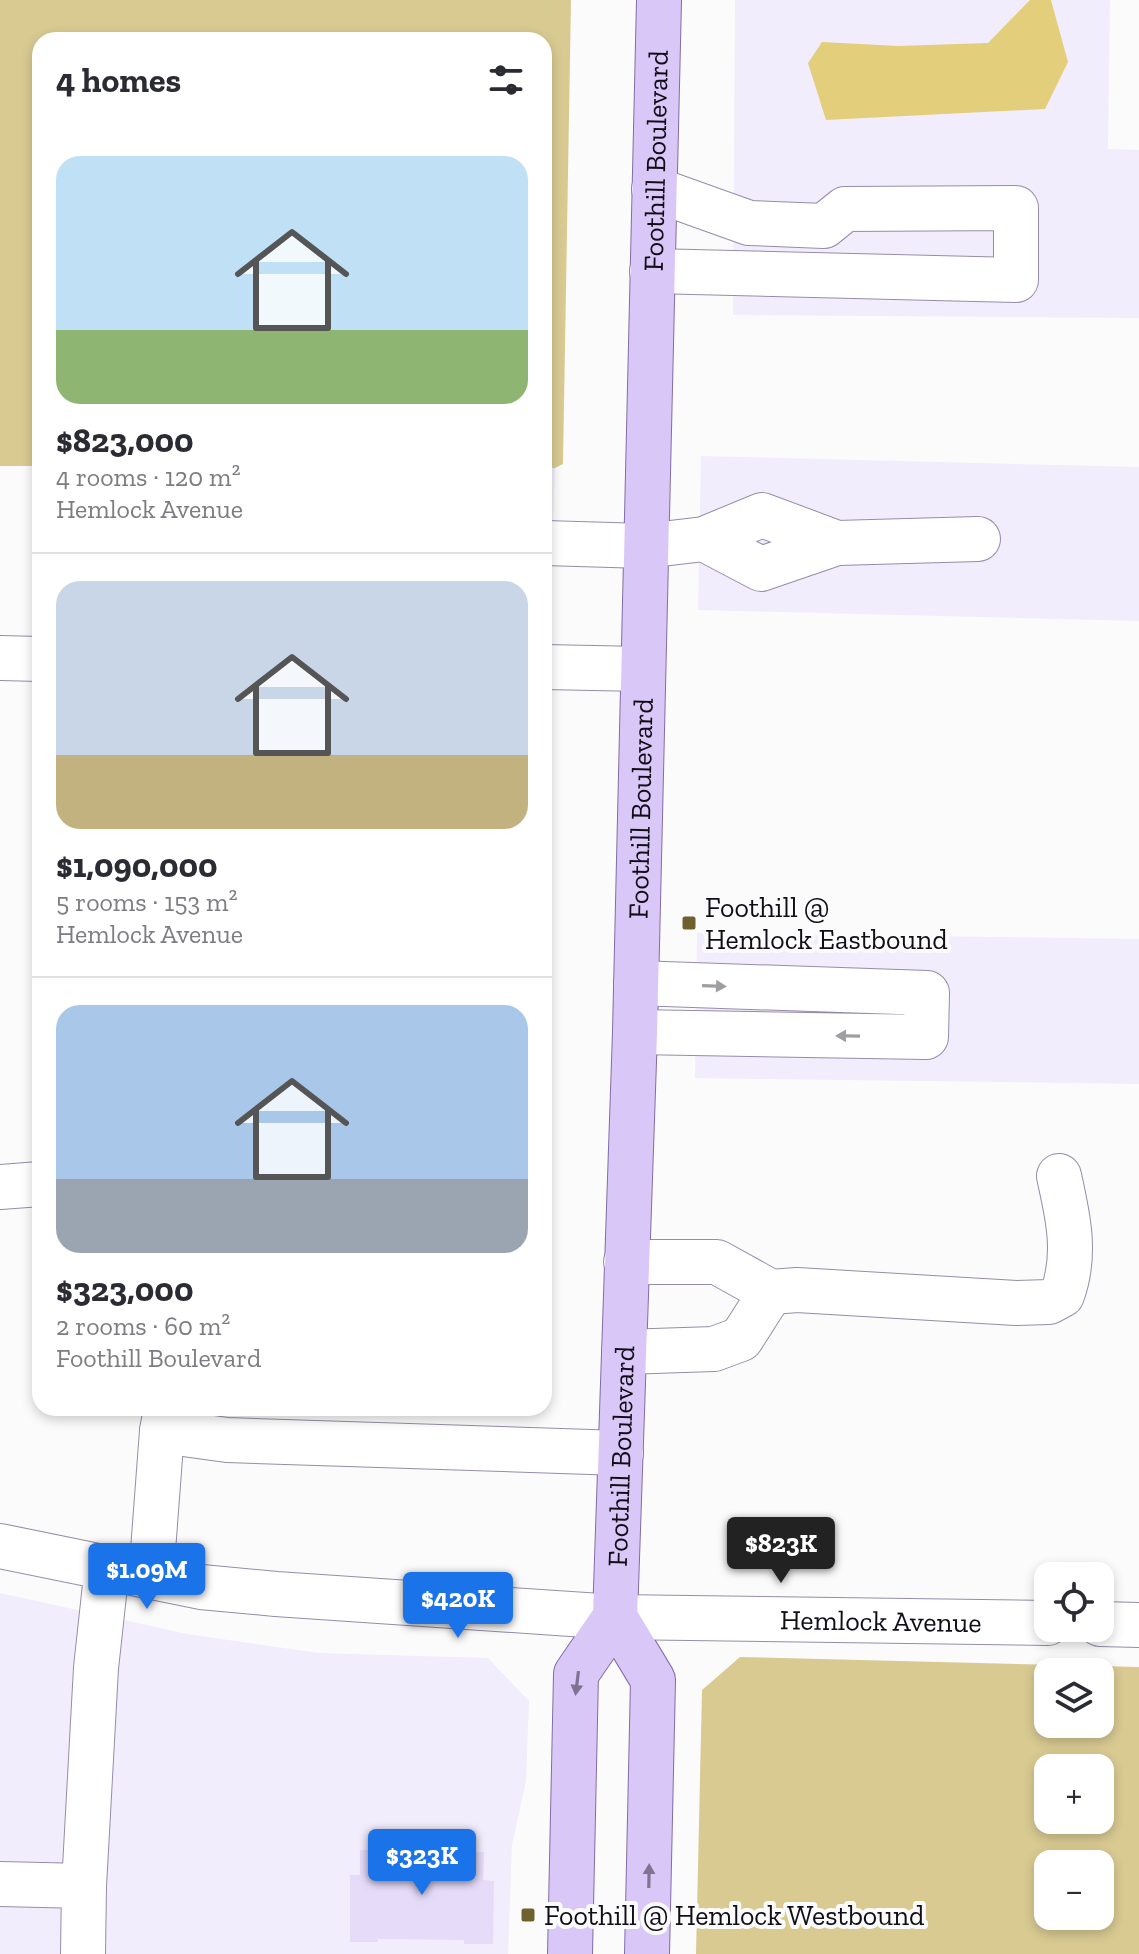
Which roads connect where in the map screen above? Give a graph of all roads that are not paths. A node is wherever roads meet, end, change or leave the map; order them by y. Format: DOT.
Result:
graph roads {
  1 [pos="659,0"];
  2 [pos="654,189"];
  3 [pos="652,271"];
  4 [pos="978,539"];
  5 [pos="552,543"];
  6 [pos="645,546"];
  7 [pos="0,658"];
  8 [pos="32,659"];
  9 [pos="552,667"];
  10 [pos="642,669"];
  11 [pos="636,983"];
  12 [pos="635,1032"];
  13 [pos="1059,1176"];
  14 [pos="32,1185"];
  15 [pos="0,1187"];
  16 [pos="626,1262"];
  17 [pos="771,1292"];
  18 [pos="624,1352"];
  19 [pos="164,1420"];
  20 [pos="621,1453"];
  21 [pos="0,1546"];
  22 [pos="107,1567"];
  23 [pos="151,1577"];
  24 [pos="615,1617"];
  25 [pos="1034,1623"];
  26 [pos="1114,1624"];
  27 [pos="1139,1625"];
  28 [pos="0,1884"];
  29 [pos="84,1886"];
  30 [pos="83,1954"];
  31 [pos="570,1954"];
  32 [pos="647,1954"];
  1 -- 2 [label="main road, Foothill Boulevard"];
  2 -- 3 [label="main road, Foothill Boulevard"];
  2 -- 3 [label="street"];
  3 -- 6 [label="main road, Foothill Boulevard"];
  4 -- 6 [label="street"];
  5 -- 6 [label="street"];
  6 -- 10 [label="main road, Foothill Boulevard"];
  7 -- 8 [label="street"];
  9 -- 10 [label="street"];
  10 -- 11 [label="main road, Foothill Boulevard"];
  11 -- 12 [label="main road, Foothill Boulevard"];
  11 -- 12 [label="street, one-way"];
  12 -- 16 [label="main road, Foothill Boulevard"];
  13 -- 17 [label="street"];
  14 -- 15 [label="street"];
  16 -- 17 [label="street"];
  16 -- 18 [label="main road, Foothill Boulevard"];
  17 -- 18 [label="street"];
  18 -- 20 [label="main road, Foothill Boulevard"];
  19 -- 20 [label="street"];
  19 -- 23 [label="street"];
  20 -- 24 [label="main road, Foothill Boulevard"];
  21 -- 22 [label="street, Hemlock Avenue"];
  22 -- 23 [label="street, Hemlock Avenue"];
  22 -- 29 [label="street"];
  23 -- 24 [label="street, Hemlock Avenue"];
  24 -- 25 [label="street, Hemlock Avenue"];
  24 -- 31 [label="main road, one-way"];
  32 -- 24 [label="main road, one-way"];
  26 -- 27 [label="street"];
  28 -- 29 [label="street"];
  29 -- 30 [label="street"];
}
